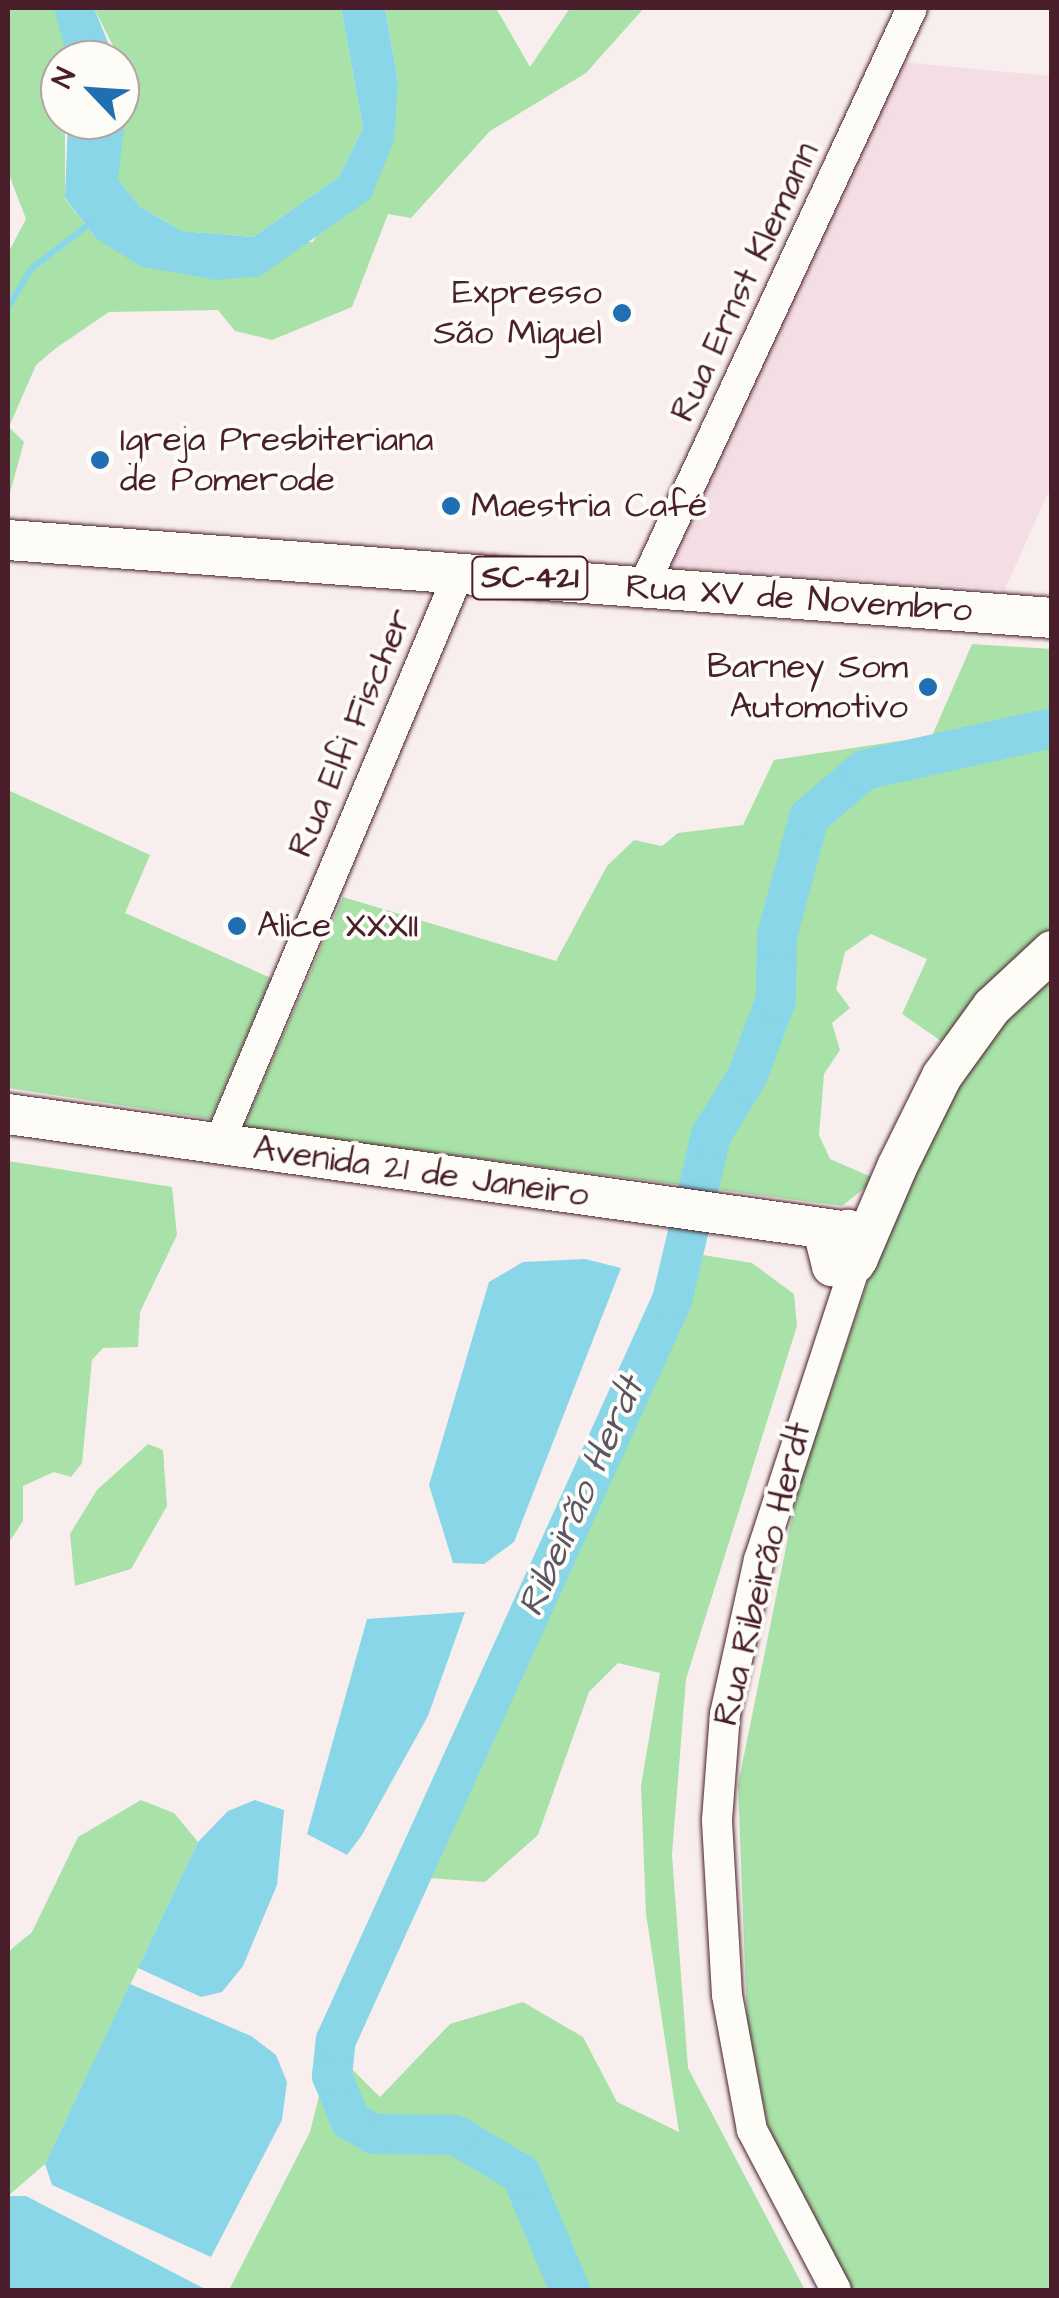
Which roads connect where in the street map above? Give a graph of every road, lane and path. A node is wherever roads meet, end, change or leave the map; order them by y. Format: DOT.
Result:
graph roads {
  1 [pos="912,8"];
  2 [pos="8,540"];
  3 [pos="460,573"];
  4 [pos="643,587"];
  5 [pos="1052,618"];
  6 [pos="1052,950"];
  7 [pos="8,1114"];
  8 [pos="8,1140"];
  9 [pos="219,1144"];
  10 [pos="675,1222"];
  11 [pos="837,1247"];
  12 [pos="836,2290"];
  1 -- 4 [label="street, Rua Ernst Klemann"];
  2 -- 3 [label="main road, Rua XV de Novembro / SC-421"];
  3 -- 4 [label="main road, Rua XV de Novembro / SC-421"];
  3 -- 9 [label="street, Rua Elfi Fischer"];
  4 -- 5 [label="main road, Rua XV de Novembro / SC-421"];
  6 -- 11 [label="main road, Rua Ribeirão Herdt"];
  7 -- 9 [label="main road, Avenida 21 de Janeiro"];
  8 -- 10 [label="main road, Avenida 21 de Janeiro"];
  9 -- 10 [label="main road, Avenida 21 de Janeiro"];
  10 -- 11 [label="main road, Avenida 21 de Janeiro"];
  11 -- 12 [label="street, Rua Ribeirão Herdt"];
}
